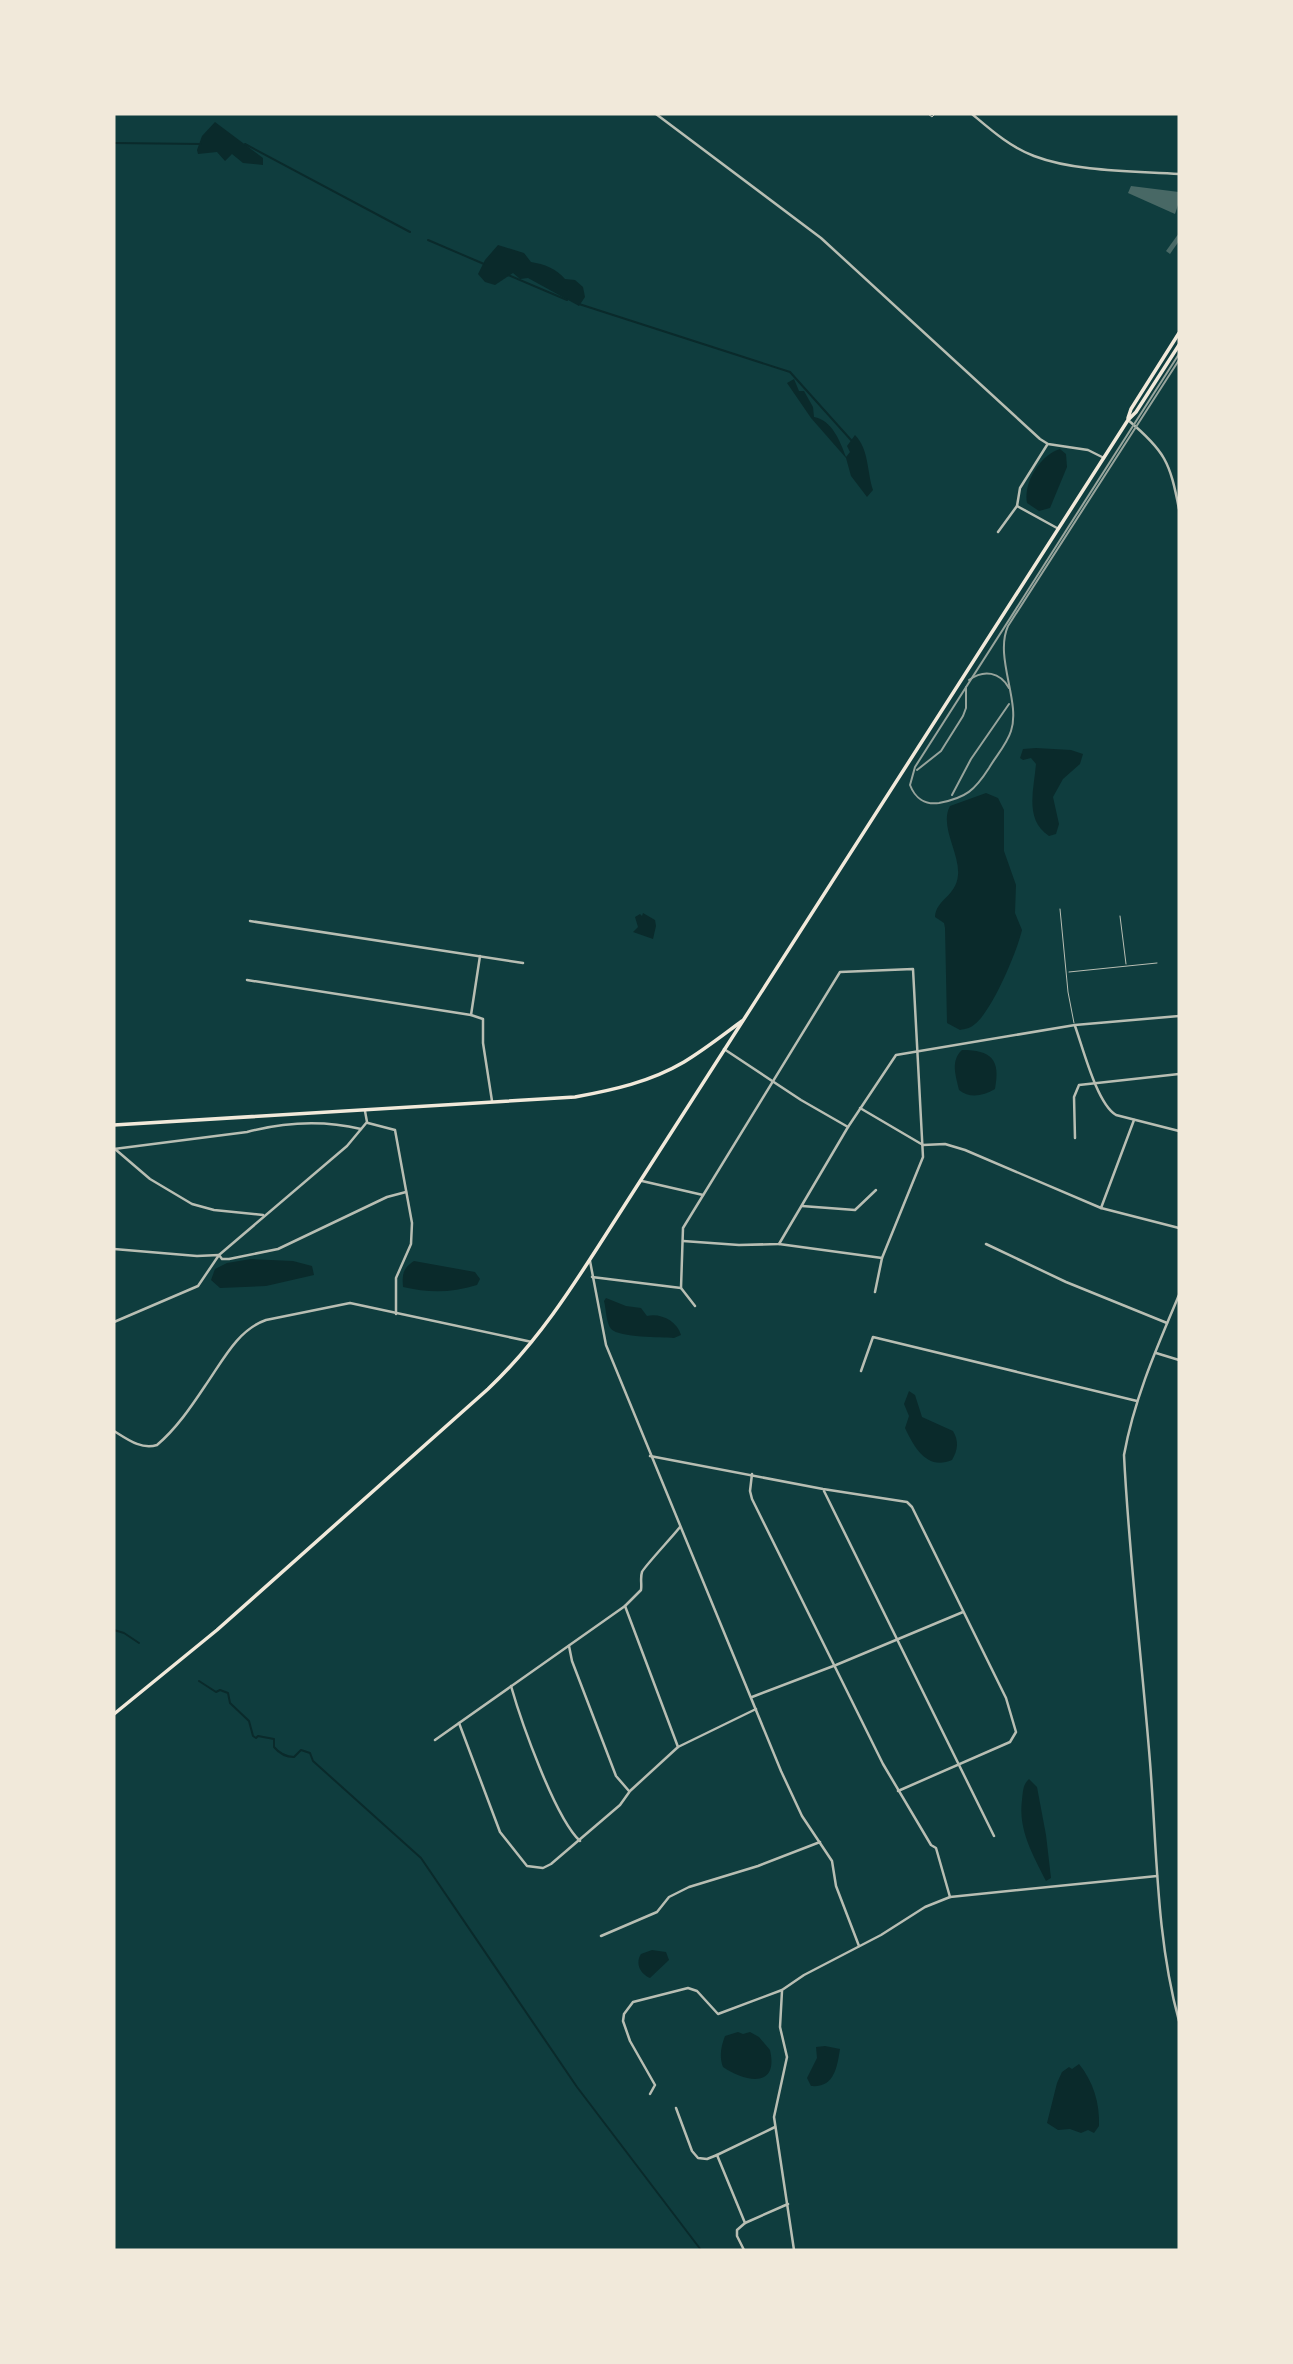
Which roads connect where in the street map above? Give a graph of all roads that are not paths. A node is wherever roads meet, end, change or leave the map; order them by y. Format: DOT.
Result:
graph roads {
  1 [pos="656,114"];
  2 [pos="928,114"];
  3 [pos="935,114"];
  4 [pos="972,114"];
  5 [pos="1179,174"];
  6 [pos="1179,333"];
  7 [pos="1179,345"];
  8 [pos="1128,420"];
  9 [pos="1048,444"];
  10 [pos="1104,458"];
  11 [pos="1017,506"];
  12 [pos="1179,509"];
  13 [pos="1059,529"];
  14 [pos="998,532"];
  15 [pos="1060,909"];
  16 [pos="1121,916"];
  17 [pos="250,921"];
  18 [pos="480,956"];
  19 [pos="1157,963"];
  20 [pos="523,964"];
  21 [pos="1126,966"];
  22 [pos="1067,973"];
  23 [pos="247,980"];
  24 [pos="471,1015"];
  25 [pos="1179,1016"];
  26 [pos="744,1019"];
  27 [pos="1074,1025"];
  28 [pos="724,1049"];
  29 [pos="919,1051"];
  30 [pos="1179,1074"];
  31 [pos="773,1082"];
  32 [pos="1096,1083"];
  33 [pos="492,1102"];
  34 [pos="860,1108"];
  35 [pos="365,1110"];
  36 [pos="1134,1120"];
  37 [pos="367,1122"];
  38 [pos="114,1125"];
  39 [pos="848,1127"];
  40 [pos="361,1129"];
  41 [pos="1179,1131"];
  42 [pos="1075,1138"];
  43 [pos="923,1145"];
  44 [pos="114,1149"];
  45 [pos="640,1180"];
  46 [pos="876,1190"];
  47 [pos="406,1192"];
  48 [pos="703,1195"];
  49 [pos="802,1206"];
  50 [pos="1101,1208"];
  51 [pos="265,1216"];
  52 [pos="1179,1228"];
  53 [pos="683,1241"];
  54 [pos="779,1244"];
  55 [pos="986,1244"];
  56 [pos="114,1249"];
  57 [pos="219,1255"];
  58 [pos="882,1258"];
  59 [pos="589,1260"];
  60 [pos="592,1277"];
  61 [pos="681,1288"];
  62 [pos="875,1292"];
  63 [pos="1179,1295"];
  64 [pos="695,1306"];
  65 [pos="396,1314"];
  66 [pos="114,1322"];
  67 [pos="1167,1323"];
  68 [pos="532,1342"];
  69 [pos="1155,1353"];
  70 [pos="1179,1360"];
  71 [pos="861,1371"];
  72 [pos="1137,1401"];
  73 [pos="114,1431"];
  74 [pos="650,1456"];
  75 [pos="752,1474"];
  76 [pos="823,1489"];
  77 [pos="681,1526"];
  78 [pos="625,1606"];
  79 [pos="963,1612"];
  80 [pos="897,1641"];
  81 [pos="569,1646"];
  82 [pos="836,1665"];
  83 [pos="511,1686"];
  84 [pos="752,1697"];
  85 [pos="756,1709"];
  86 [pos="114,1714"];
  87 [pos="459,1723"];
  88 [pos="435,1740"];
  89 [pos="678,1747"];
  90 [pos="958,1764"];
  91 [pos="630,1791"];
  92 [pos="898,1791"];
  93 [pos="994,1836"];
  94 [pos="580,1841"];
  95 [pos="820,1842"];
  96 [pos="1157,1876"];
  97 [pos="950,1897"];
  98 [pos="600,1936"];
  99 [pos="859,1946"];
  100 [pos="782,1990"];
  101 [pos="1179,2021"];
  102 [pos="650,2095"];
  103 [pos="676,2108"];
  104 [pos="775,2127"];
  105 [pos="717,2155"];
  106 [pos="788,2204"];
  107 [pos="746,2223"];
  108 [pos="744,2250"];
  109 [pos="794,2250"];
  1 -- 9 [label="street"];
  2 -- 3 [label="lane"];
  4 -- 5 [label="street"];
  6 -- 8 [label="main road"];
  7 -- 8 [label="main road"];
  8 -- 10 [label="main road"];
  8 -- 12 [label="street"];
  9 -- 10 [label="street"];
  9 -- 11 [label="street"];
  10 -- 13 [label="main road"];
  11 -- 13 [label="street"];
  11 -- 14 [label="street"];
  13 -- 26 [label="main road"];
  15 -- 22 [label="lane"];
  16 -- 21 [label="lane"];
  17 -- 18 [label="street"];
  18 -- 20 [label="street"];
  18 -- 24 [label="street"];
  19 -- 21 [label="lane"];
  21 -- 22 [label="lane"];
  22 -- 27 [label="lane"];
  23 -- 24 [label="street"];
  24 -- 33 [label="street"];
  25 -- 27 [label="street"];
  26 -- 28 [label="main road"];
  26 -- 33 [label="main road"];
  27 -- 29 [label="street"];
  27 -- 32 [label="street"];
  28 -- 31 [label="street"];
  28 -- 45 [label="main road"];
  29 -- 31 [label="street"];
  29 -- 34 [label="street"];
  29 -- 43 [label="street"];
  30 -- 32 [label="street"];
  31 -- 39 [label="street"];
  31 -- 48 [label="street"];
  32 -- 36 [label="street"];
  32 -- 42 [label="street"];
  33 -- 35 [label="main road"];
  34 -- 39 [label="street"];
  34 -- 43 [label="street"];
  35 -- 37 [label="street"];
  35 -- 38 [label="main road"];
  36 -- 41 [label="street"];
  36 -- 50 [label="street"];
  37 -- 40 [label="street"];
  37 -- 47 [label="street"];
  39 -- 49 [label="street"];
  40 -- 44 [label="street"];
  40 -- 51 [label="street"];
  43 -- 50 [label="street"];
  43 -- 58 [label="street"];
  44 -- 51 [label="street"];
  45 -- 48 [label="street"];
  45 -- 59 [label="main road"];
  46 -- 49 [label="street"];
  47 -- 57 [label="street"];
  47 -- 65 [label="street"];
  48 -- 53 [label="street"];
  49 -- 54 [label="street"];
  50 -- 52 [label="street"];
  51 -- 57 [label="street"];
  53 -- 54 [label="street"];
  53 -- 61 [label="street"];
  54 -- 58 [label="street"];
  55 -- 67 [label="street"];
  56 -- 57 [label="street"];
  57 -- 66 [label="street"];
  58 -- 62 [label="street"];
  59 -- 60 [label="street"];
  59 -- 68 [label="main road"];
  60 -- 61 [label="street"];
  60 -- 74 [label="street"];
  61 -- 64 [label="street"];
  63 -- 67 [label="street"];
  65 -- 68 [label="street"];
  65 -- 73 [label="street"];
  67 -- 69 [label="street"];
  68 -- 86 [label="main road"];
  69 -- 70 [label="street"];
  69 -- 72 [label="street"];
  71 -- 72 [label="street"];
  72 -- 96 [label="street"];
  74 -- 75 [label="street"];
  74 -- 77 [label="street"];
  75 -- 76 [label="street"];
  75 -- 82 [label="street"];
  76 -- 79 [label="street"];
  76 -- 80 [label="street"];
  77 -- 78 [label="street"];
  77 -- 84 [label="street"];
  78 -- 81 [label="street"];
  78 -- 89 [label="street"];
  79 -- 80 [label="street"];
  79 -- 90 [label="street"];
  80 -- 82 [label="street"];
  80 -- 90 [label="street"];
  81 -- 83 [label="street"];
  81 -- 91 [label="street"];
  82 -- 84 [label="street"];
  82 -- 92 [label="street"];
  83 -- 87 [label="street"];
  83 -- 94 [label="street"];
  84 -- 85 [label="street"];
  85 -- 89 [label="street"];
  85 -- 95 [label="street"];
  87 -- 88 [label="street"];
  87 -- 94 [label="street"];
  89 -- 91 [label="street"];
  90 -- 92 [label="street"];
  90 -- 93 [label="street"];
  91 -- 94 [label="street"];
  92 -- 97 [label="street"];
  95 -- 98 [label="street"];
  95 -- 99 [label="street"];
  96 -- 97 [label="street"];
  96 -- 101 [label="street"];
  97 -- 99 [label="street"];
  99 -- 100 [label="street"];
  100 -- 102 [label="street"];
  100 -- 104 [label="street"];
  103 -- 105 [label="street"];
  104 -- 105 [label="street"];
  104 -- 106 [label="street"];
  105 -- 107 [label="street"];
  106 -- 107 [label="street"];
  106 -- 109 [label="street"];
  107 -- 108 [label="street"];
}
